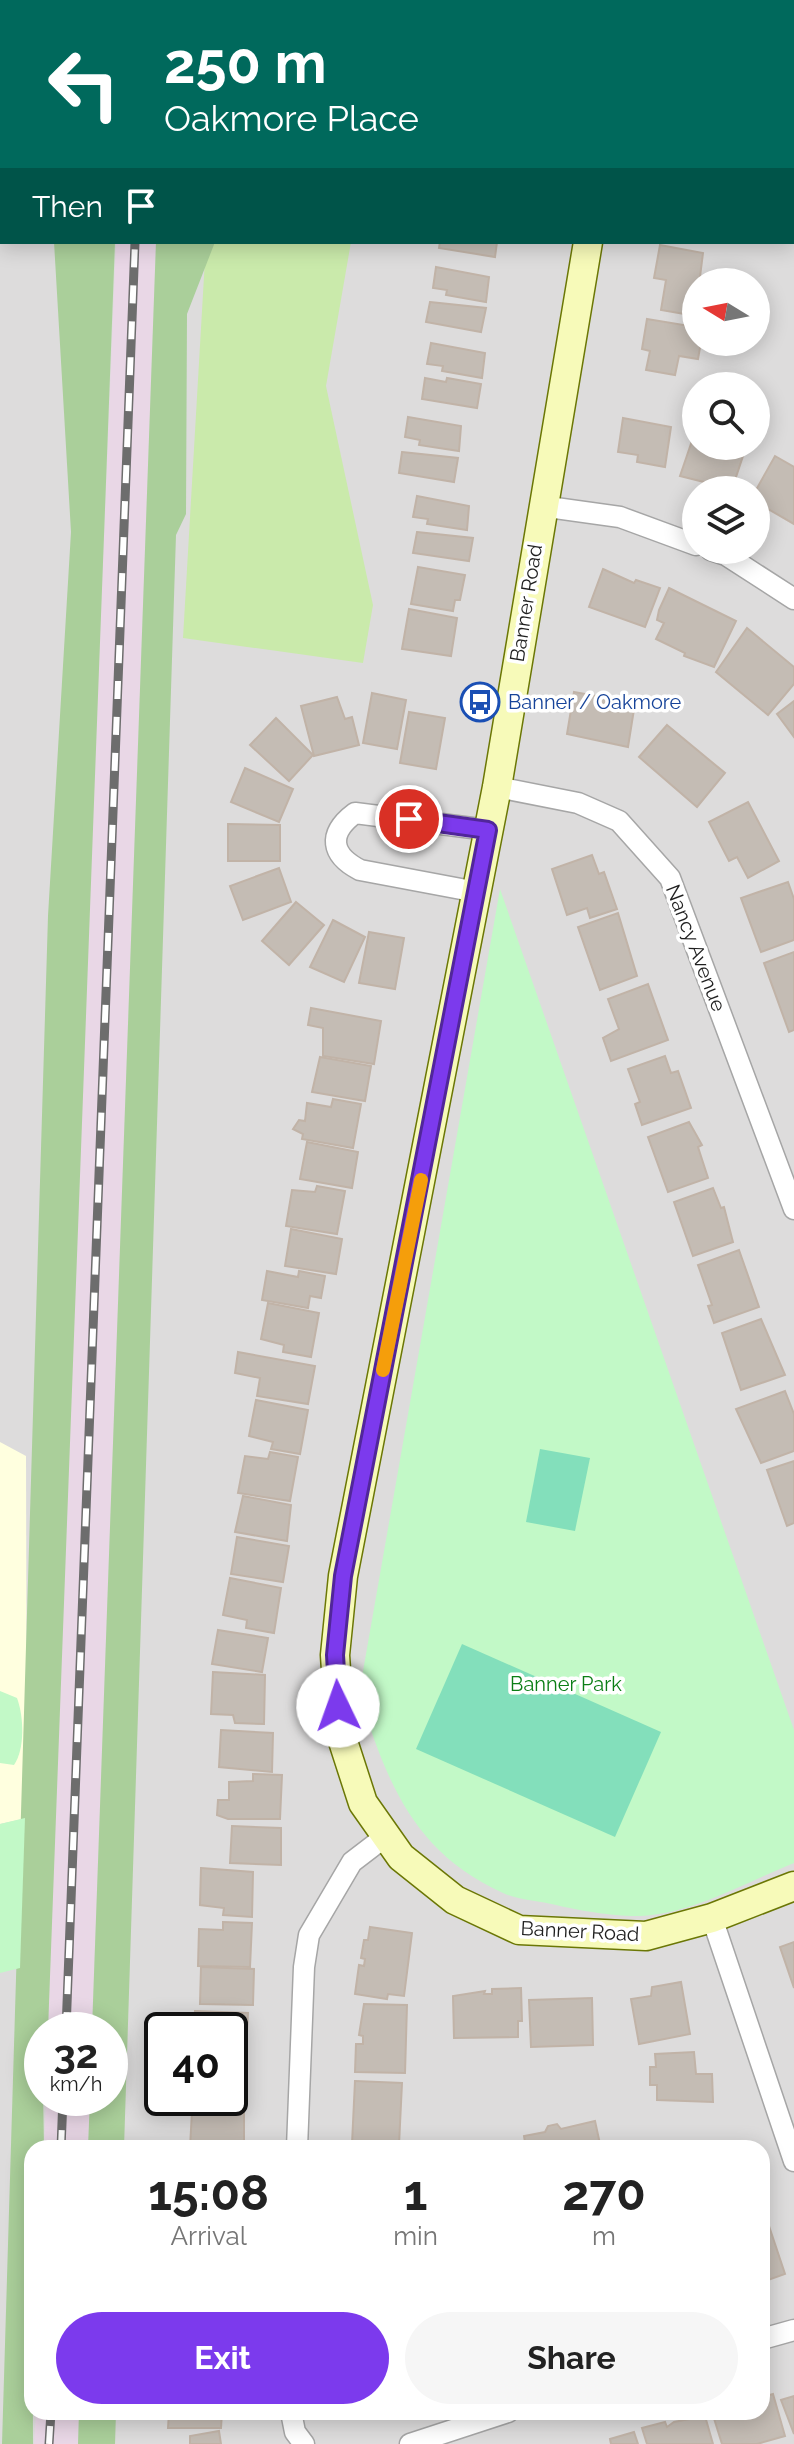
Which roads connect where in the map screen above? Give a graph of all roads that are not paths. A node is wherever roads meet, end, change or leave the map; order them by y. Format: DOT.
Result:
graph roads {
  1 [pos="588,244"];
  2 [pos="541,506"];
  3 [pos="682,540"];
  4 [pos="740,564"];
  5 [pos="794,599"];
  6 [pos="497,787"];
  7 [pos="488,830"];
  8 [pos="477,892"];
  9 [pos="794,1209"];
  10 [pos="386,1836"];
  11 [pos="794,1886"];
  12 [pos="712,1918"];
  13 [pos="297,2140"];
  14 [pos="794,2161"];
  15 [pos="794,2330"];
  16 [pos="770,2337"];
  17 [pos="293,2420"];
  18 [pos="484,2420"];
  19 [pos="304,2444"];
  20 [pos="410,2444"];
  1 -- 2 [label="street, Banner Road"];
  2 -- 3 [label="street"];
  2 -- 6 [label="street, Banner Road"];
  4 -- 5 [label="street"];
  6 -- 7 [label="street, Banner Road"];
  6 -- 9 [label="street, Nancy Avenue"];
  7 -- 8 [label="street, Banner Road"];
  7 -- 8 [label="street"];
  8 -- 10 [label="street, Banner Road"];
  10 -- 12 [label="street, Banner Road"];
  10 -- 13 [label="street"];
  11 -- 12 [label="street, Banner Road"];
  12 -- 14 [label="street"];
  15 -- 16 [label="street"];
  17 -- 19 [label="street"];
  18 -- 20 [label="street"];
}
